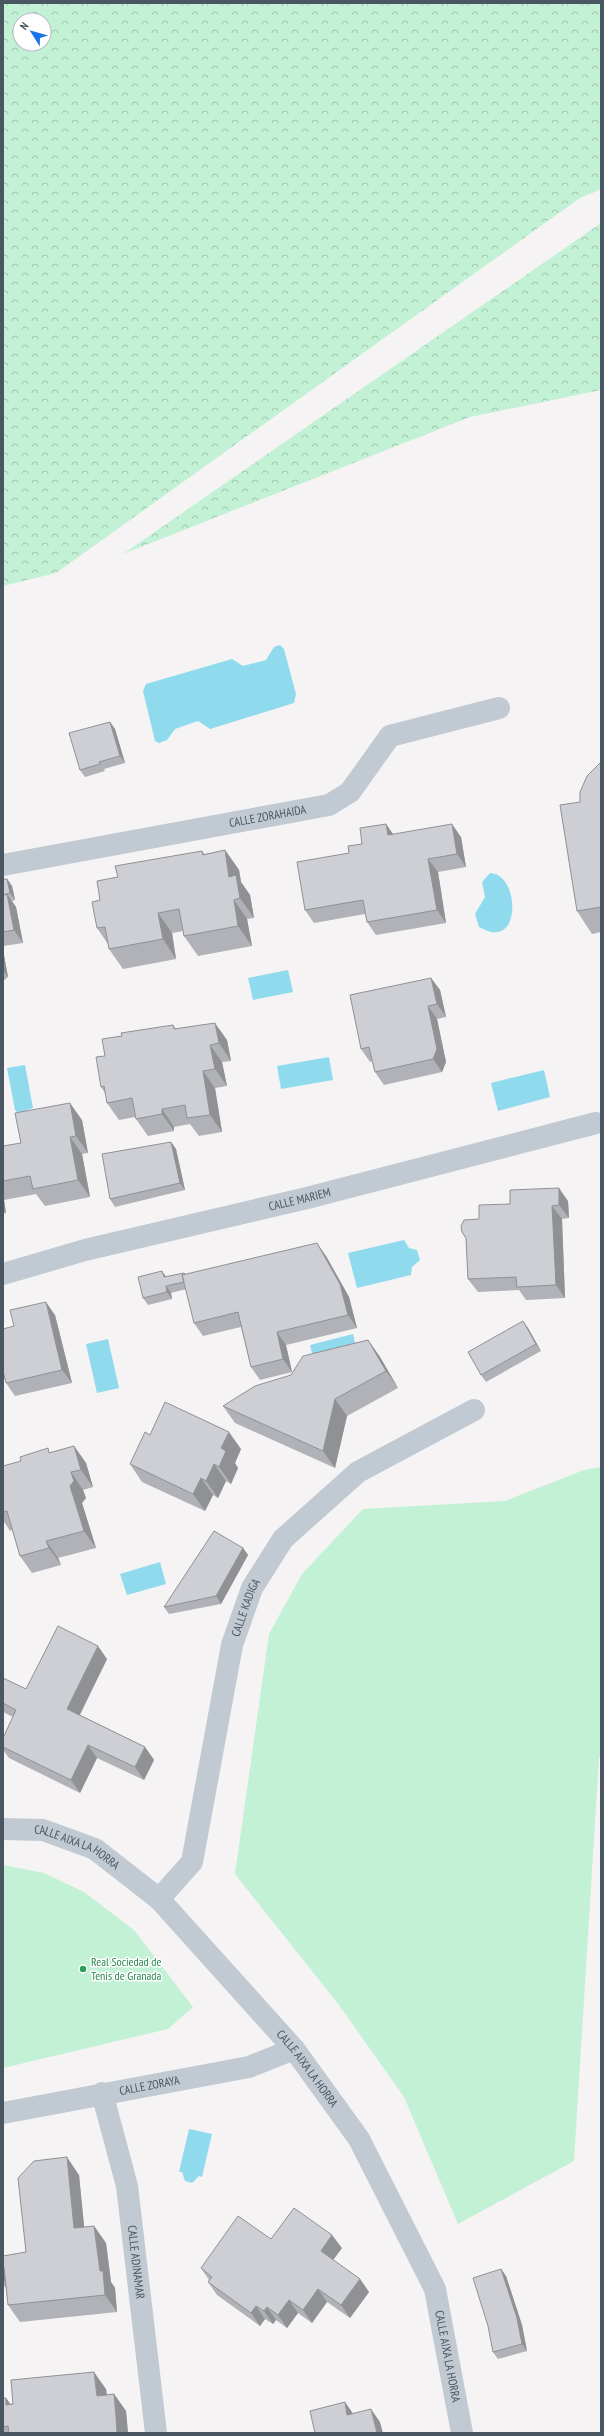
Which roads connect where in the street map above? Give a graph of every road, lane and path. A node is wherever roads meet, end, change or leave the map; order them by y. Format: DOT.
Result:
graph roads {
  1 [pos="499,708"];
  2 [pos="3,865"];
  3 [pos="596,1123"];
  4 [pos="3,1274"];
  5 [pos="474,1410"];
  6 [pos="3,1829"];
  7 [pos="159,1899"];
  8 [pos="294,2049"];
  9 [pos="102,2093"];
  10 [pos="3,2113"];
  11 [pos="156,2433"];
  12 [pos="462,2433"];
  1 -- 2 [label="street, CALLE ZORAHAIDA"];
  3 -- 4 [label="street, CALLE MARIEM"];
  5 -- 7 [label="street, CALLE KADIGA"];
  6 -- 7 [label="street, CALLE AIXA LA HORRA"];
  7 -- 8 [label="street, CALLE AIXA LA HORRA"];
  8 -- 9 [label="street, CALLE ZORAYA"];
  8 -- 12 [label="street, CALLE AIXA LA HORRA"];
  9 -- 10 [label="street, CALLE ZORAYA"];
  9 -- 11 [label="street, CALLE ADINAMAR"];
}
